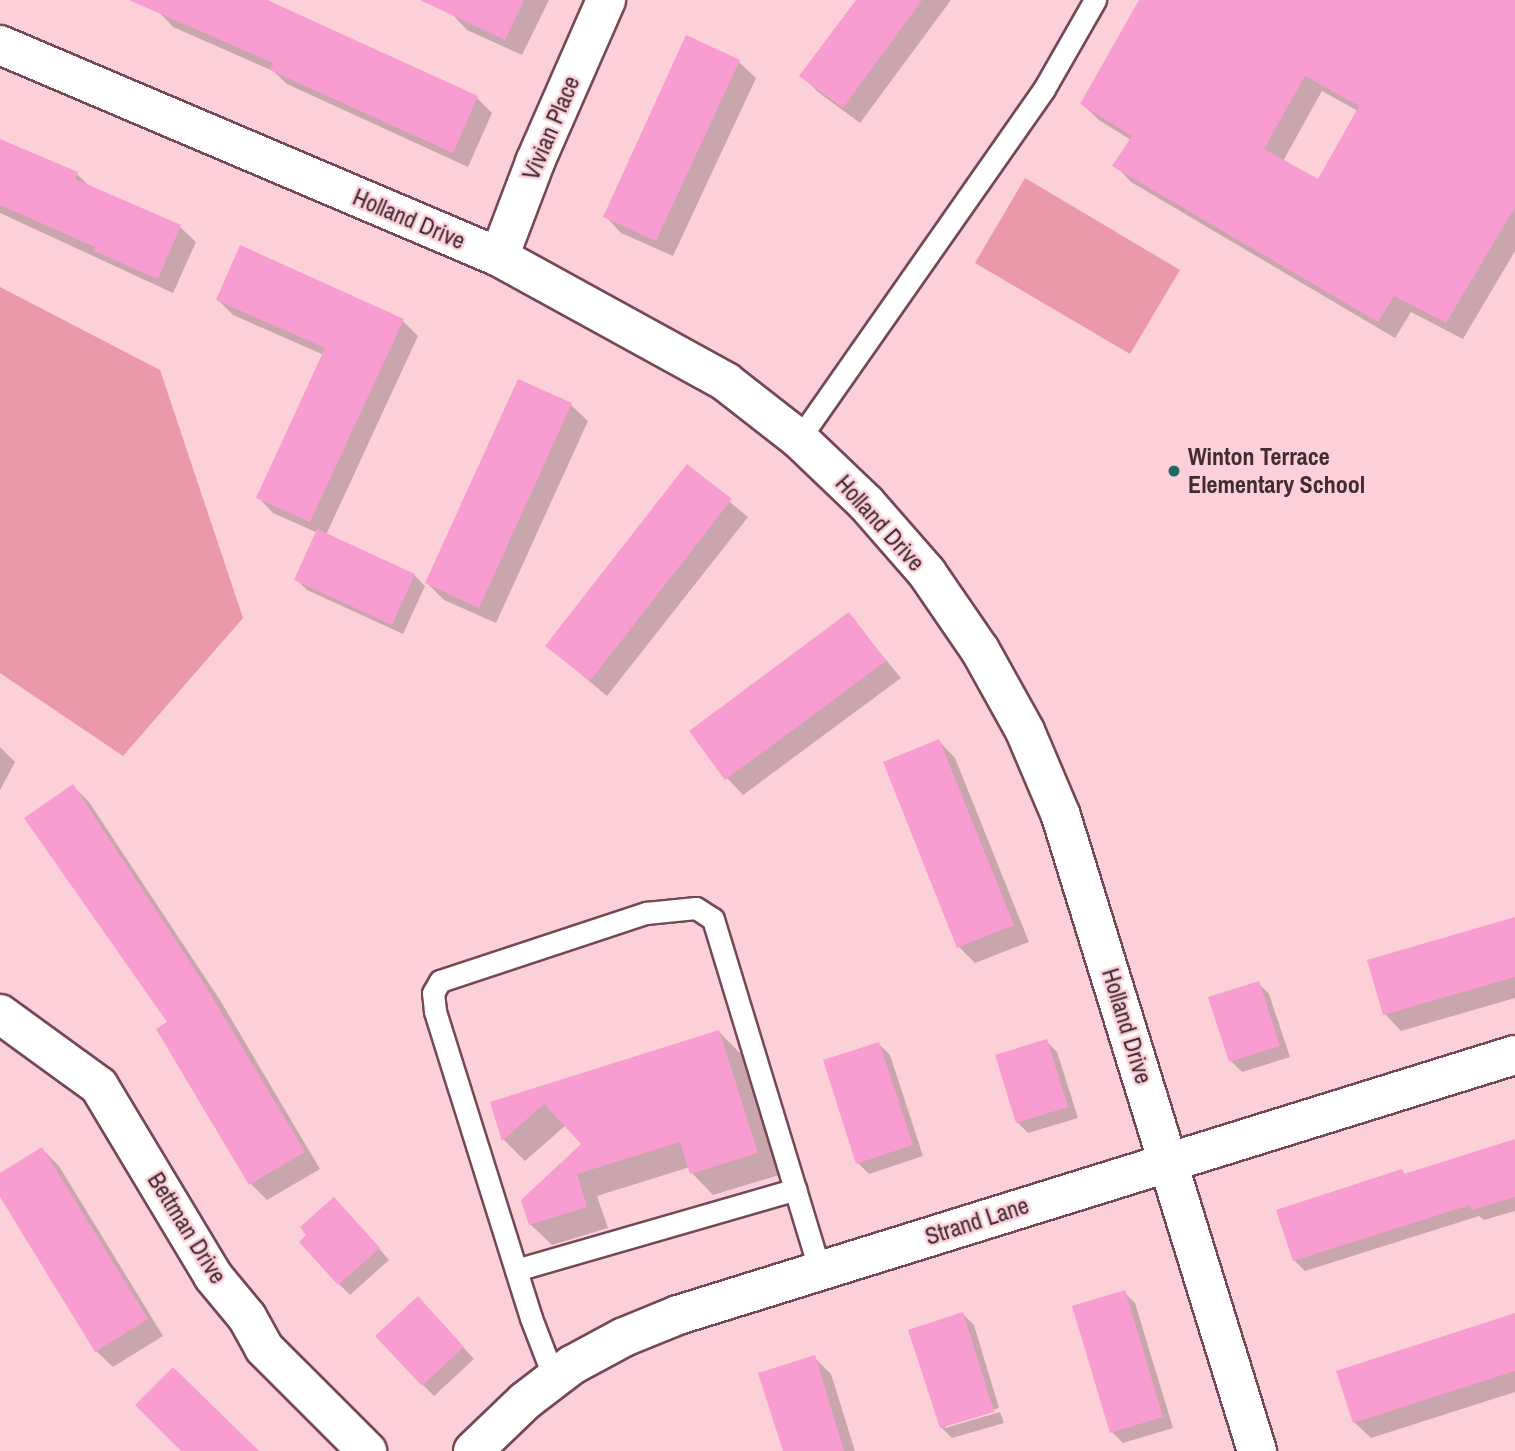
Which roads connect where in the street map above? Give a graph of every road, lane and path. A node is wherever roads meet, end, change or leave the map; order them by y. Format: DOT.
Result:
graph roads {
  1 [pos="606,0"];
  2 [pos="1095,0"];
  3 [pos="0,45"];
  4 [pos="499,257"];
  5 [pos="799,439"];
  6 [pos="0,1014"];
  7 [pos="1515,1055"];
  8 [pos="1169,1161"];
  9 [pos="796,1189"];
  10 [pos="516,1270"];
  11 [pos="820,1271"];
  12 [pos="554,1378"];
  13 [pos="367,1451"];
  14 [pos="472,1451"];
  15 [pos="1257,1451"];
  1 -- 4 [label="street, Vivian Place"];
  2 -- 5 [label="lane"];
  3 -- 4 [label="street, Holland Drive"];
  4 -- 5 [label="street, Holland Drive"];
  5 -- 8 [label="street, Holland Drive"];
  6 -- 13 [label="street, Bettman Drive"];
  7 -- 8 [label="street, Strand Lane"];
  8 -- 11 [label="street, Strand Lane"];
  8 -- 15 [label="street, Holland Drive"];
  9 -- 10 [label="lane"];
  9 -- 10 [label="lane"];
  9 -- 11 [label="lane"];
  10 -- 12 [label="lane"];
  11 -- 12 [label="street, Strand Lane"];
  12 -- 14 [label="street, Strand Lane"];
}
